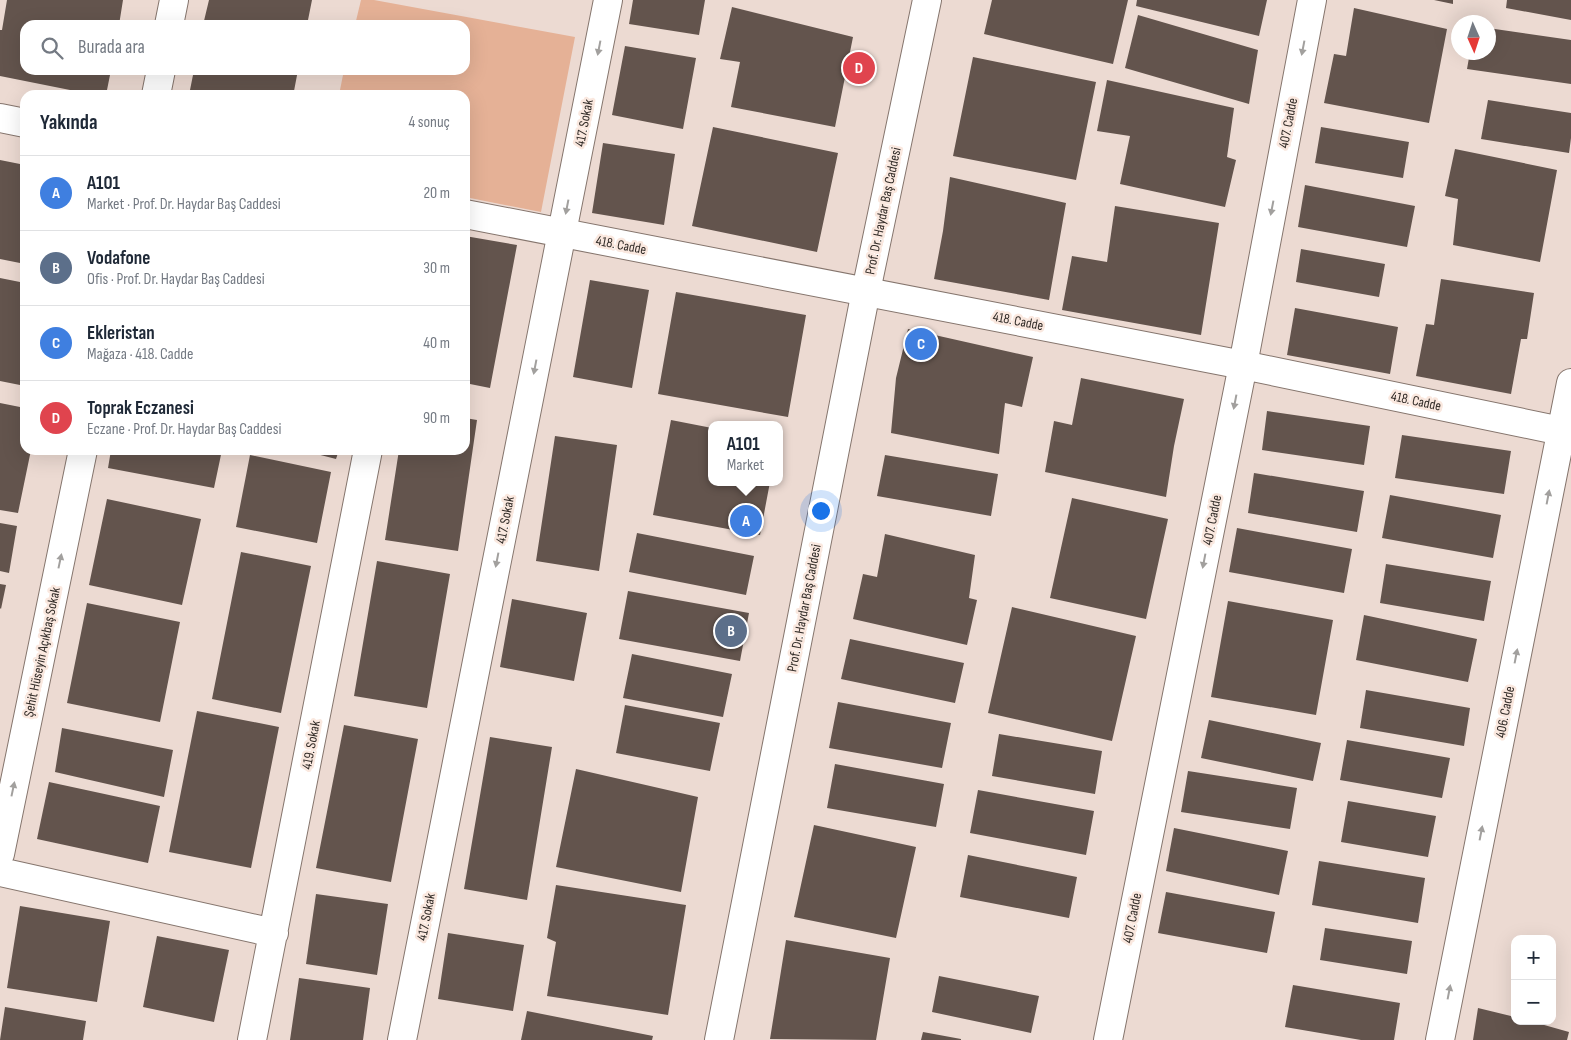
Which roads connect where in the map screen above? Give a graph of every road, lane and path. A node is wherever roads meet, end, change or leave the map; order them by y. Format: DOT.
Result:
graph roads {
  1 [pos="174,0"];
  2 [pos="608,0"];
  3 [pos="927,0"];
  4 [pos="1312,0"];
  5 [pos="170,20"];
  6 [pos="160,75"];
  7 [pos="157,90"];
  8 [pos="0,118"];
  9 [pos="20,122"];
  10 [pos="470,215"];
  11 [pos="561,234"];
  12 [pos="866,291"];
  13 [pos="1243,365"];
  14 [pos="1571,383"];
  15 [pos="1566,432"];
  16 [pos="82,455"];
  17 [pos="367,455"];
  18 [pos="0,854"];
  19 [pos="0,872"];
  20 [pos="274,933"];
  21 [pos="252,1040"];
  22 [pos="402,1040"];
  23 [pos="719,1040"];
  24 [pos="1108,1040"];
  25 [pos="1440,1040"];
  1 -- 5 [label="street"];
  2 -- 11 [label="street, 417. Sokak, one-way"];
  3 -- 12 [label="street, Prof. Dr. Haydar Baş Caddesi"];
  4 -- 13 [label="street, 407. Cadde, one-way"];
  6 -- 7 [label="street"];
  8 -- 9 [label="street"];
  10 -- 11 [label="street, 418. Cadde"];
  11 -- 12 [label="street, 418. Cadde"];
  11 -- 22 [label="street, 417. Sokak, one-way"];
  12 -- 13 [label="street, 418. Cadde"];
  12 -- 23 [label="street, Prof. Dr. Haydar Baş Caddesi"];
  13 -- 15 [label="street, 418. Cadde"];
  13 -- 24 [label="street, 407. Cadde, one-way"];
  14 -- 15 [label="street, 406. Cadde"];
  25 -- 15 [label="street, 406. Cadde, one-way"];
  18 -- 16 [label="street, Şehit Hüseyin Açıkbaş Sokak, one-way"];
  17 -- 20 [label="street, 419. Sokak"];
  19 -- 20 [label="street"];
  20 -- 21 [label="street, 419. Sokak"];
}
